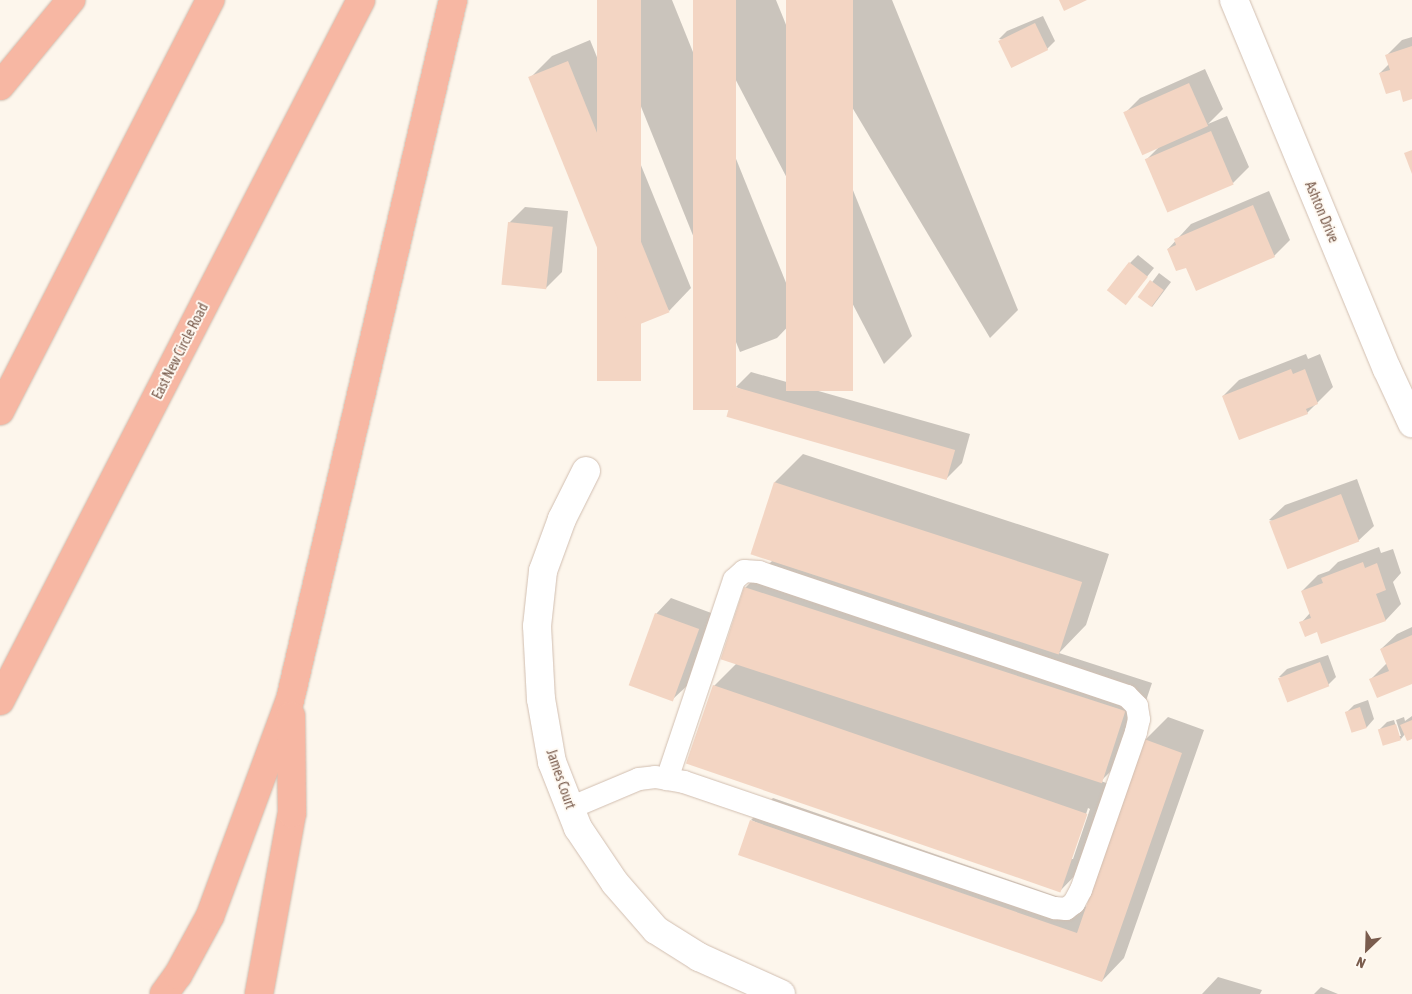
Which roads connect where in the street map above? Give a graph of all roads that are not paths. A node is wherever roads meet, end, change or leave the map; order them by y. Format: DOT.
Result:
graph roads {
  1 [pos="71,0"];
  2 [pos="210,0"];
  3 [pos="361,0"];
  4 [pos="453,0"];
  5 [pos="1234,0"];
  6 [pos="0,86"];
  7 [pos="0,412"];
  8 [pos="1412,423"];
  9 [pos="586,471"];
  10 [pos="290,700"];
  11 [pos="0,701"];
  12 [pos="667,779"];
  13 [pos="570,808"];
  14 [pos="773,992"];
  15 [pos="164,994"];
  16 [pos="259,994"];
  1 -- 6 [label="highway"];
  2 -- 7 [label="highway"];
  3 -- 11 [label="highway, East New Circle Road"];
  4 -- 10 [label="highway"];
  5 -- 8 [label="street, Ashton Drive"];
  9 -- 13 [label="street, James Court"];
  10 -- 15 [label="highway"];
  10 -- 16 [label="highway"];
  12 -- 12 [label="lane"];
  12 -- 13 [label="lane"];
  13 -- 14 [label="street, James Court"];
}
